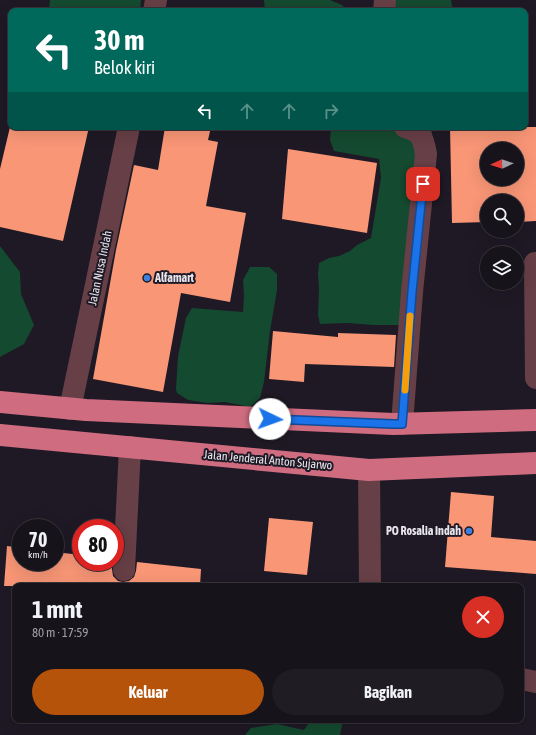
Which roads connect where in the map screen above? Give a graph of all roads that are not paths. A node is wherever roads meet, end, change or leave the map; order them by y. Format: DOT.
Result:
graph roads {
  1 [pos="128,130"];
  2 [pos="414,130"];
  3 [pos="535,262"];
  4 [pos="536,378"];
  5 [pos="0,402"];
  6 [pos="70,409"];
  7 [pos="536,420"];
  8 [pos="402,424"];
  9 [pos="0,435"];
  10 [pos="130,447"];
  11 [pos="536,463"];
  12 [pos="369,470"];
  13 [pos="124,570"];
  14 [pos="370,583"];
  15 [pos="524,680"];
  16 [pos="536,682"];
  1 -- 6 [label="street, Jalan Nusa Indah"];
  2 -- 8 [label="street"];
  3 -- 4 [label="street"];
  5 -- 6 [label="highway"];
  6 -- 8 [label="highway"];
  7 -- 8 [label="highway"];
  9 -- 10 [label="highway, Jalan Jenderal Anton Sujarwo"];
  10 -- 12 [label="highway, Jalan Jenderal Anton Sujarwo"];
  10 -- 13 [label="street"];
  11 -- 12 [label="highway, Jalan Jenderal Anton Sujarwo"];
  12 -- 14 [label="street"];
  15 -- 16 [label="street"];
}
